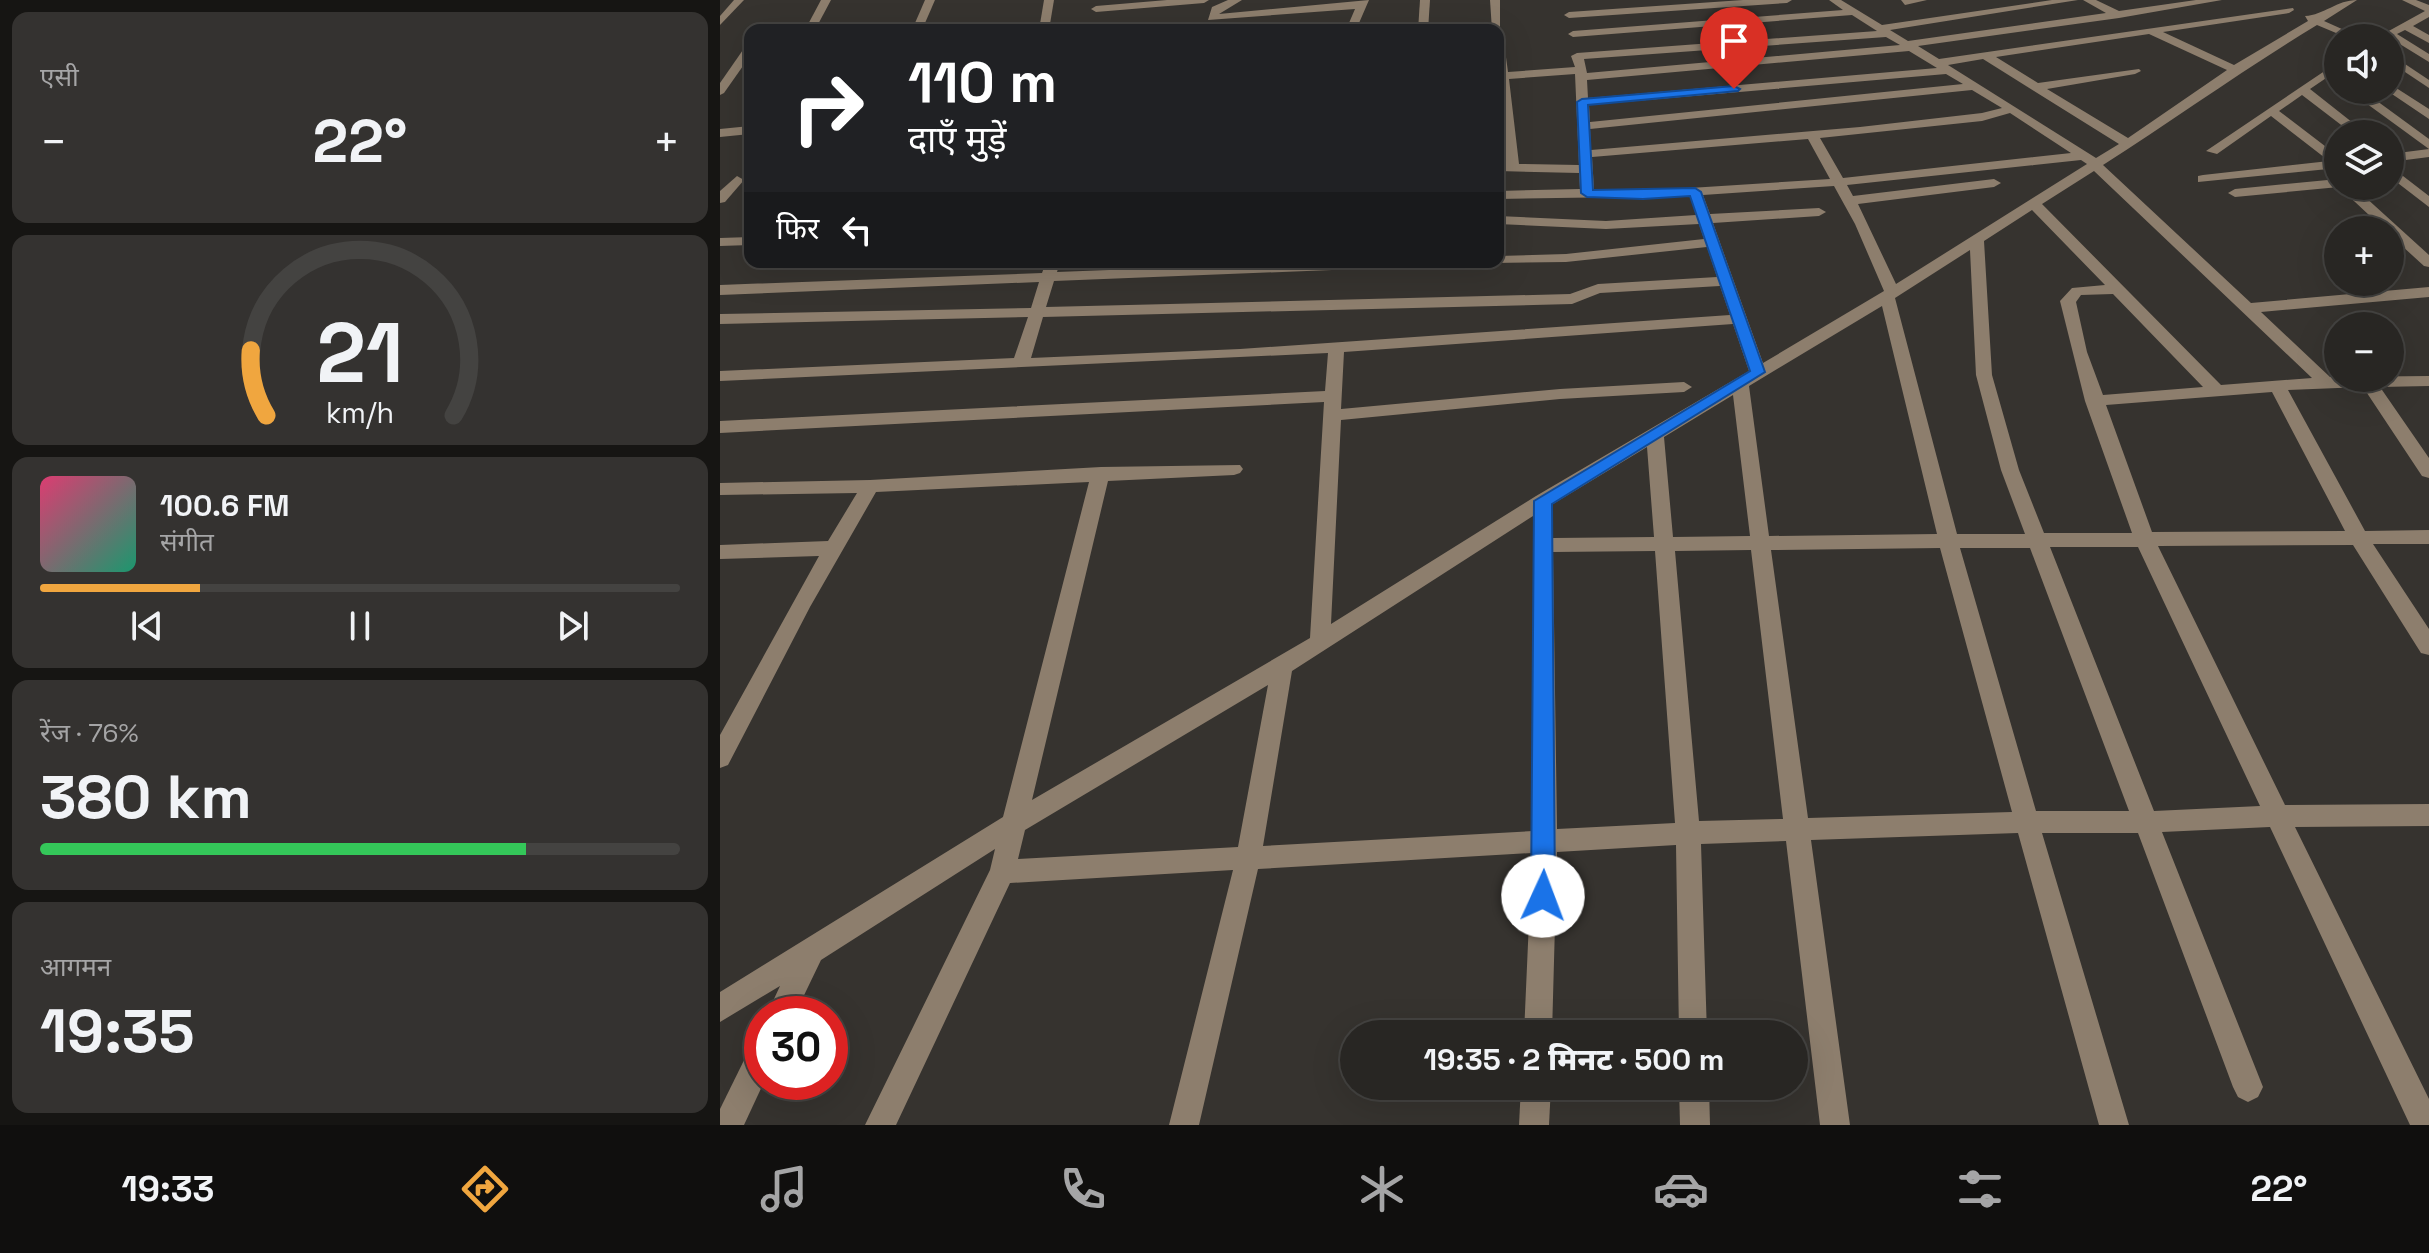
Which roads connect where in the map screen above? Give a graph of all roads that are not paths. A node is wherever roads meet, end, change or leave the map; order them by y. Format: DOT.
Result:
graph roads {
  1 [pos="739,0"];
  2 [pos="826,0"];
  3 [pos="930,0"];
  4 [pos="1049,0"];
  5 [pos="1204,0"];
  6 [pos="1237,0"];
  7 [pos="1425,0"];
  8 [pos="1495,0"];
  9 [pos="1628,0"];
  10 [pos="1787,0"];
  11 [pos="1834,0"];
  12 [pos="1922,0"];
  13 [pos="2073,0"];
  14 [pos="2088,0"];
  15 [pos="2217,0"];
  16 [pos="2265,0"];
  17 [pos="2351,0"];
  18 [pos="2407,0"];
  19 [pos="1905,2"];
  20 [pos="1364,3"];
  21 [pos="1096,9"];
  22 [pos="2289,10"];
  23 [pos="2429,11"];
  24 [pos="1854,12"];
  25 [pos="2117,14"];
  26 [pos="1569,15"];
  27 [pos="1212,18"];
  28 [pos="720,22"];
  29 [pos="2318,22"];
  30 [pos="813,24"];
  31 [pos="920,24"];
  32 [pos="1045,24"];
  33 [pos="1212,24"];
  34 [pos="1354,24"];
  35 [pos="1423,24"];
  36 [pos="1497,24"];
  37 [pos="2324,24"];
  38 [pos="2404,25"];
  39 [pos="1886,30"];
  40 [pos="2152,31"];
  41 [pos="1573,34"];
  42 [pos="2429,40"];
  43 [pos="1911,46"];
  44 [pos="2404,46"];
  45 [pos="744,54"];
  46 [pos="1984,55"];
  47 [pos="2429,59"];
  48 [pos="1937,63"];
  49 [pos="2404,67"];
  50 [pos="1580,68"];
  51 [pos="2235,69"];
  52 [pos="1949,70"];
  53 [pos="2135,71"];
  54 [pos="726,73"];
  55 [pos="1504,76"];
  56 [pos="2324,77"];
  57 [pos="2429,85"];
  58 [pos="1974,86"];
  59 [pos="2036,87"];
  60 [pos="2302,89"];
  61 [pos="720,91"];
  62 [pos="2404,98"];
  63 [pos="1504,99"];
  64 [pos="1582,102"];
  65 [pos="2373,104"];
  66 [pos="2012,109"];
  67 [pos="2271,110"];
  68 [pos="2429,115"];
  69 [pos="2343,120"];
  70 [pos="1584,126"];
  71 [pos="744,131"];
  72 [pos="720,133"];
  73 [pos="1812,135"];
  74 [pos="2128,144"];
  75 [pos="2429,145"];
  76 [pos="2212,151"];
  77 [pos="2324,152"];
  78 [pos="2429,153"];
  79 [pos="2404,157"];
  80 [pos="2089,160"];
  81 [pos="1585,162"];
  82 [pos="2322,165"];
  83 [pos="1504,167"];
  84 [pos="1513,167"];
  85 [pos="2404,175"];
  86 [pos="2203,179"];
  87 [pos="737,180"];
  88 [pos="1839,182"];
  89 [pos="1994,183"];
  90 [pos="2324,183"];
  91 [pos="1695,192"];
  92 [pos="1587,193"];
  93 [pos="2235,193"];
  94 [pos="1504,195"];
  95 [pos="720,199"];
  96 [pos="2360,200"];
  97 [pos="1849,201"];
  98 [pos="2033,203"];
  99 [pos="2429,203"];
  100 [pos="1819,212"];
  101 [pos="1704,219"];
  102 [pos="1504,220"];
  103 [pos="1977,239"];
  104 [pos="744,241"];
  105 [pos="720,242"];
  106 [pos="1712,242"];
  107 [pos="1504,260"];
  108 [pos="2429,263"];
  109 [pos="1051,268"];
  110 [pos="1296,268"];
  111 [pos="1048,279"];
  112 [pos="1725,281"];
  113 [pos="2117,289"];
  114 [pos="720,290"];
  115 [pos="2429,292"];
  116 [pos="1889,294"];
  117 [pos="2249,308"];
  118 [pos="1036,315"];
  119 [pos="720,319"];
  120 [pos="1739,319"];
  121 [pos="1336,347"];
  122 [pos="1021,363"];
  123 [pos="720,376"];
  124 [pos="1749,378"];
  125 [pos="2324,380"];
  126 [pos="2404,381"];
  127 [pos="2429,381"];
  128 [pos="2324,382"];
  129 [pos="2277,386"];
  130 [pos="1684,387"];
  131 [pos="2217,391"];
  132 [pos="2375,392"];
  133 [pos="2094,401"];
  134 [pos="1335,405"];
  135 [pos="720,427"];
  136 [pos="1655,433"];
  137 [pos="1234,469"];
  138 [pos="2429,472"];
  139 [pos="1101,473"];
  140 [pos="870,486"];
  141 [pos="720,489"];
  142 [pos="1543,501"];
  143 [pos="2429,537"];
  144 [pos="2359,538"];
  145 [pos="2038,540"];
  146 [pos="1761,541"];
  147 [pos="2145,541"];
  148 [pos="1948,542"];
  149 [pos="1665,543"];
  150 [pos="1545,545"];
  151 [pos="834,548"];
  152 [pos="720,552"];
  153 [pos="1320,641"];
  154 [pos="2429,647"];
  155 [pos="1282,666"];
  156 [pos="720,758"];
  157 [pos="2278,816"];
  158 [pos="2028,822"];
  159 [pos="2148,822"];
  160 [pos="2425,822"];
  161 [pos="1015,823"];
  162 [pos="1795,829"];
  163 [pos="1688,833"];
  164 [pos="1545,841"];
  165 [pos="1248,859"];
  166 [pos="1002,872"];
  167 [pos="813,947"];
  168 [pos="790,996"];
  169 [pos="720,1008"];
  170 [pos="1539,1020"];
  171 [pos="1693,1020"];
  172 [pos="2248,1087"];
  173 [pos="744,1092"];
  174 [pos="1535,1100"];
  175 [pos="1694,1100"];
  176 [pos="728,1125"];
  177 [pos="880,1125"];
  178 [pos="1184,1125"];
  179 [pos="1534,1125"];
  180 [pos="1695,1125"];
  181 [pos="1835,1125"];
  182 [pos="2114,1125"];
  183 [pos="2426,1125"];
  1 -- 28 [label="street"];
  2 -- 30 [label="street"];
  3 -- 31 [label="street"];
  4 -- 32 [label="street"];
  5 -- 21 [label="street"];
  6 -- 27 [label="street"];
  7 -- 35 [label="street"];
  8 -- 36 [label="street"];
  9 -- 26 [label="street"];
  10 -- 26 [label="street"];
  11 -- 24 [label="street"];
  12 -- 19 [label="street"];
  13 -- 39 [label="street"];
  14 -- 25 [label="street"];
  15 -- 25 [label="street"];
  16 -- 22 [label="street"];
  17 -- 29 [label="street"];
  18 -- 23 [label="street"];
  20 -- 27 [label="street"];
  20 -- 34 [label="street"];
  22 -- 29 [label="street"];
  22 -- 40 [label="street"];
  23 -- 38 [label="street"];
  24 -- 39 [label="street"];
  24 -- 41 [label="street"];
  25 -- 40 [label="street"];
  25 -- 43 [label="street"];
  26 -- 41 [label="street"];
  27 -- 33 [label="street"];
  29 -- 37 [label="street"];
  29 -- 51 [label="street"];
  38 -- 42 [label="street"];
  39 -- 43 [label="street"];
  39 -- 50 [label="street"];
  40 -- 46 [label="street"];
  40 -- 51 [label="street"];
  41 -- 50 [label="street"];
  43 -- 48 [label="street"];
  43 -- 50 [label="street"];
  44 -- 47 [label="street"];
  45 -- 54 [label="street"];
  46 -- 48 [label="street"];
  46 -- 59 [label="street"];
  48 -- 52 [label="street"];
  49 -- 57 [label="street"];
  50 -- 55 [label="street"];
  50 -- 64 [label="street"];
  51 -- 74 [label="street"];
  52 -- 58 [label="street"];
  52 -- 64 [label="street"];
  53 -- 59 [label="street"];
  54 -- 61 [label="street"];
  56 -- 60 [label="street"];
  58 -- 66 [label="street"];
  58 -- 70 [label="street"];
  59 -- 74 [label="street"];
  60 -- 67 [label="street"];
  60 -- 69 [label="street"];
  62 -- 68 [label="street"];
  63 -- 84 [label="street"];
  64 -- 70 [label="street"];
  65 -- 75 [label="street"];
  66 -- 73 [label="street"];
  66 -- 80 [label="street"];
  67 -- 76 [label="street"];
  67 -- 77 [label="street"];
  70 -- 81 [label="street"];
  71 -- 72 [label="street"];
  73 -- 81 [label="street"];
  73 -- 88 [label="street"];
  74 -- 80 [label="street"];
  78 -- 79 [label="street"];
  80 -- 88 [label="street"];
  80 -- 98 [label="street"];
  80 -- 117 [label="street"];
  81 -- 84 [label="street"];
  81 -- 92 [label="street"];
  82 -- 86 [label="street"];
  83 -- 84 [label="street"];
  85 -- 99 [label="street"];
  87 -- 95 [label="street"];
  88 -- 91 [label="street"];
  88 -- 97 [label="street"];
  89 -- 97 [label="street"];
  90 -- 93 [label="street"];
  91 -- 92 [label="street"];
  91 -- 101 [label="street"];
  92 -- 94 [label="street"];
  96 -- 108 [label="street"];
  97 -- 116 [label="street"];
  98 -- 103 [label="street"];
  98 -- 113 [label="street"];
  100 -- 101 [label="street"];
  101 -- 102 [label="street"];
  101 -- 106 [label="street"];
  103 -- 116 [label="street"];
  103 -- 145 [label="street"];
  104 -- 105 [label="street"];
  106 -- 107 [label="street"];
  106 -- 112 [label="street"];
  109 -- 111 [label="street"];
  110 -- 111 [label="street"];
  111 -- 114 [label="street"];
  111 -- 118 [label="street"];
  112 -- 118 [label="street"];
  112 -- 120 [label="street"];
  113 -- 131 [label="street"];
  113 -- 133 [label="street"];
  115 -- 117 [label="street"];
  116 -- 124 [label="street"];
  116 -- 148 [label="street"];
  117 -- 125 [label="street"];
  118 -- 119 [label="street"];
  118 -- 122 [label="street"];
  120 -- 121 [label="street"];
  120 -- 124 [label="street"];
  121 -- 122 [label="street"];
  121 -- 134 [label="street"];
  122 -- 123 [label="street"];
  124 -- 136 [label="street"];
  124 -- 146 [label="street"];
  126 -- 127 [label="street"];
  128 -- 129 [label="street"];
  129 -- 131 [label="street"];
  129 -- 144 [label="street"];
  130 -- 134 [label="street"];
  131 -- 133 [label="street"];
  132 -- 138 [label="street"];
  133 -- 147 [label="street"];
  134 -- 135 [label="street"];
  134 -- 153 [label="street"];
  136 -- 142 [label="street"];
  136 -- 149 [label="street"];
  137 -- 139 [label="street"];
  139 -- 140 [label="street"];
  139 -- 161 [label="street"];
  140 -- 141 [label="street"];
  140 -- 151 [label="street"];
  142 -- 150 [label="street"];
  142 -- 153 [label="street"];
  143 -- 144 [label="street"];
  144 -- 147 [label="street"];
  144 -- 154 [label="street"];
  145 -- 147 [label="street"];
  145 -- 148 [label="street"];
  145 -- 159 [label="street"];
  146 -- 148 [label="street"];
  146 -- 149 [label="street"];
  146 -- 162 [label="street"];
  147 -- 157 [label="street"];
  148 -- 158 [label="street"];
  149 -- 150 [label="street"];
  149 -- 163 [label="street"];
  150 -- 164 [label="street"];
  151 -- 152 [label="street"];
  151 -- 156 [label="street"];
  153 -- 155 [label="street"];
  155 -- 161 [label="street"];
  155 -- 165 [label="street"];
  157 -- 159 [label="street"];
  157 -- 160 [label="street"];
  157 -- 183 [label="street"];
  158 -- 159 [label="street"];
  158 -- 162 [label="street"];
  158 -- 182 [label="street"];
  159 -- 172 [label="street"];
  161 -- 166 [label="street"];
  161 -- 167 [label="street"];
  162 -- 163 [label="street"];
  162 -- 181 [label="street"];
  163 -- 164 [label="street"];
  163 -- 171 [label="street"];
  164 -- 165 [label="street"];
  164 -- 170 [label="street"];
  165 -- 166 [label="street"];
  165 -- 178 [label="street"];
  166 -- 177 [label="street"];
  167 -- 168 [label="street"];
  167 -- 169 [label="street"];
  173 -- 176 [label="street"];
  174 -- 179 [label="street"];
  175 -- 180 [label="street"];
}
